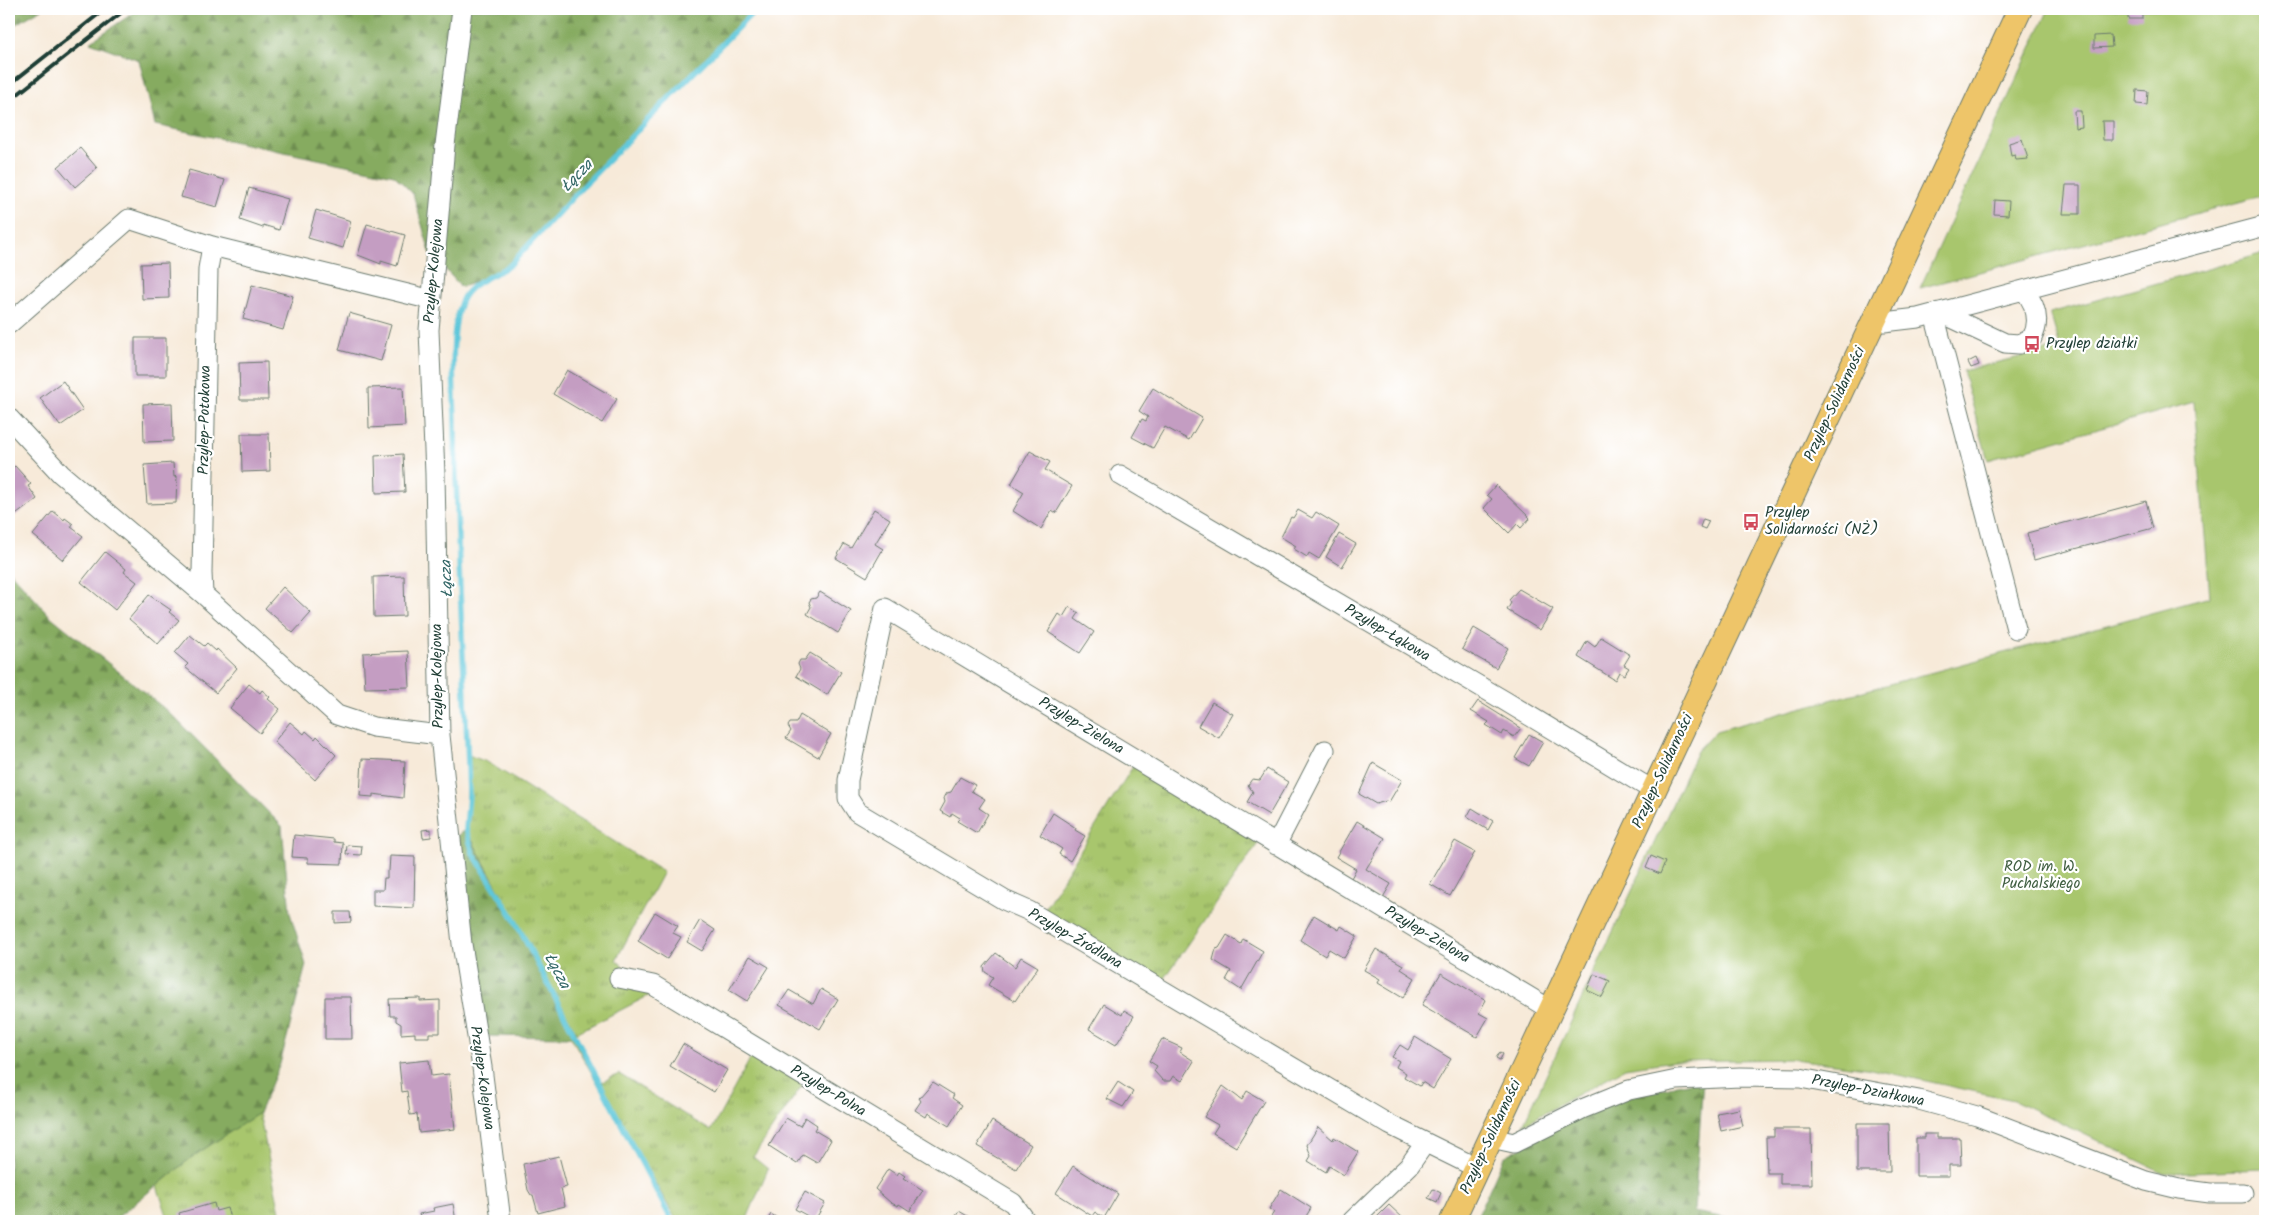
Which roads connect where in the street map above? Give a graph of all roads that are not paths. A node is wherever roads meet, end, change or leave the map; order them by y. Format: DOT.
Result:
graph roads {
  1 [pos="462,9"];
  2 [pos="2020,9"];
  3 [pos="2265,226"];
  4 [pos="212,246"];
  5 [pos="2024,290"];
  6 [pos="432,300"];
  7 [pos="1937,313"];
  8 [pos="1875,320"];
  9 [pos="9,324"];
  10 [pos="9,418"];
  11 [pos="1120,475"];
  12 [pos="203,594"];
  13 [pos="886,608"];
  14 [pos="2016,628"];
  15 [pos="440,735"];
  16 [pos="1325,750"];
  17 [pos="1654,790"];
  18 [pos="1276,845"];
  19 [pos="619,978"];
  20 [pos="1551,1010"];
  21 [pos="1491,1138"];
  22 [pos="1425,1143"];
  23 [pos="1476,1168"];
  24 [pos="2243,1193"];
  25 [pos="501,1221"];
  26 [pos="1026,1221"];
  27 [pos="1352,1221"];
  28 [pos="1452,1221"];
  1 -- 6 [label="street, Przylep-Kolejowa"];
  2 -- 8 [label="main road, Przylep-Solidarności"];
  3 -- 5 [label="street"];
  4 -- 6 [label="street"];
  4 -- 9 [label="street"];
  4 -- 12 [label="street, Przylep-Potokowa"];
  5 -- 7 [label="street"];
  5 -- 7 [label="street"];
  6 -- 15 [label="street, Przylep-Kolejowa"];
  7 -- 8 [label="street"];
  7 -- 14 [label="street"];
  8 -- 17 [label="main road, Przylep-Solidarności"];
  10 -- 12 [label="street"];
  11 -- 17 [label="street, Przylep-Łąkowa"];
  12 -- 15 [label="street"];
  13 -- 18 [label="street, Przylep-Zielona"];
  13 -- 22 [label="street, Przylep-Źródlana"];
  15 -- 25 [label="street, Przylep-Kolejowa"];
  16 -- 18 [label="street"];
  17 -- 20 [label="main road, Przylep-Solidarności"];
  18 -- 20 [label="street, Przylep-Zielona"];
  19 -- 26 [label="street, Przylep-Polna"];
  20 -- 21 [label="main road, Przylep-Solidarności"];
  21 -- 23 [label="main road, Przylep-Solidarności"];
  21 -- 24 [label="street, Przylep-Działkowa"];
  22 -- 23 [label="street, Przylep-Źródlana"];
  22 -- 27 [label="street"];
  23 -- 28 [label="main road, Przylep-Solidarności"];
}
